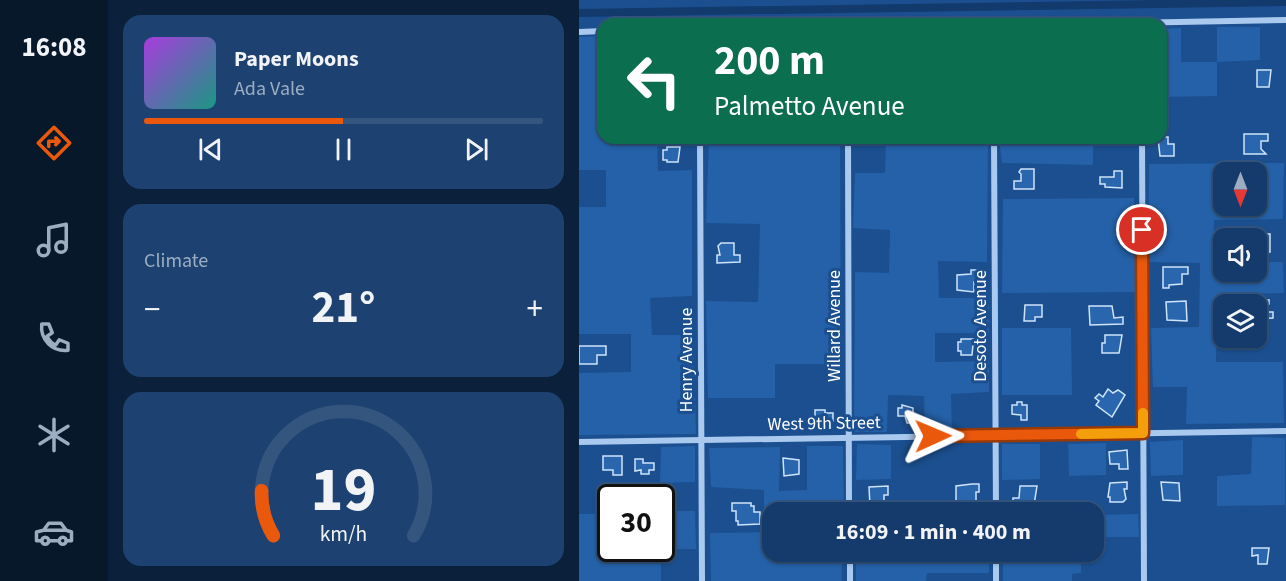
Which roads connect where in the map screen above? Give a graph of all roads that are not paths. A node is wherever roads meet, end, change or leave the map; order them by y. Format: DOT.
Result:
graph roads {
  1 [pos="1286,20"];
  2 [pos="1167,22"];
  3 [pos="579,32"];
  4 [pos="597,32"];
  5 [pos="700,144"];
  6 [pos="848,144"];
  7 [pos="995,144"];
  8 [pos="1142,144"];
  9 [pos="1286,431"];
  10 [pos="1143,433"];
  11 [pos="996,435"];
  12 [pos="849,437"];
  13 [pos="701,440"];
  14 [pos="579,442"];
  15 [pos="849,502"];
  16 [pos="996,502"];
  17 [pos="850,562"];
  18 [pos="996,562"];
  19 [pos="702,581"];
  20 [pos="850,581"];
  21 [pos="996,581"];
  22 [pos="1144,581"];
  1 -- 2 [label="street"];
  3 -- 4 [label="street"];
  5 -- 13 [label="street, Henry Avenue"];
  6 -- 12 [label="street, Willard Avenue"];
  7 -- 11 [label="street, Desoto Avenue"];
  8 -- 10 [label="street"];
  9 -- 10 [label="street, West 9th Street"];
  10 -- 11 [label="street, West 9th Street"];
  10 -- 22 [label="street"];
  11 -- 12 [label="street, West 9th Street"];
  11 -- 16 [label="street, Desoto Avenue"];
  12 -- 13 [label="street, West 9th Street"];
  12 -- 15 [label="street, Willard Avenue"];
  13 -- 14 [label="street, West 9th Street"];
  13 -- 19 [label="street, Henry Avenue"];
  17 -- 20 [label="street"];
  18 -- 21 [label="street"];
}
